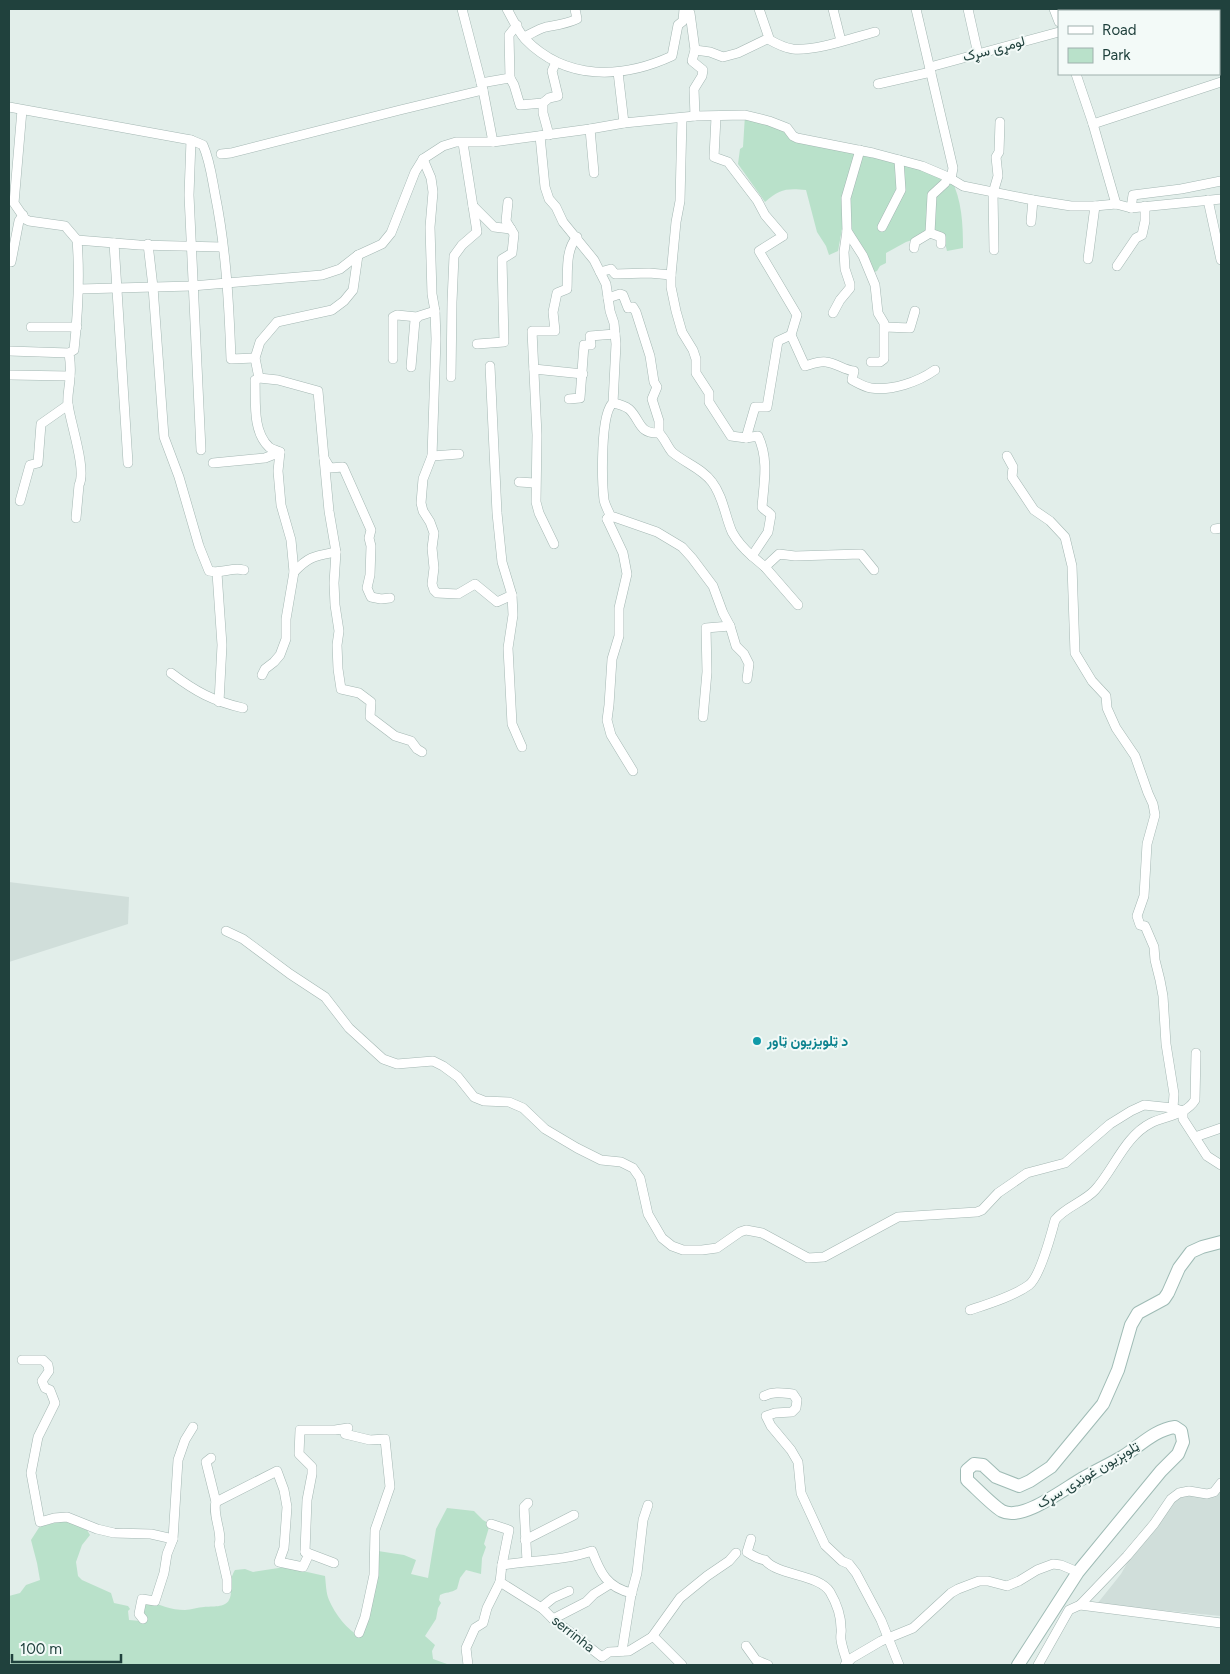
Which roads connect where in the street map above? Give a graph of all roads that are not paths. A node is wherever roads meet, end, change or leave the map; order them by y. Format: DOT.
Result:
graph roads {
  1 [pos="462,9"];
  2 [pos="507,9"];
  3 [pos="575,9"];
  4 [pos="685,9"];
  5 [pos="759,9"];
  6 [pos="833,9"];
  7 [pos="916,9"];
  8 [pos="968,9"];
  9 [pos="517,25"];
  10 [pos="875,32"];
  11 [pos="1058,32"];
  12 [pos="524,37"];
  13 [pos="768,39"];
  14 [pos="841,41"];
  15 [pos="695,50"];
  16 [pos="978,54"];
  17 [pos="556,62"];
  18 [pos="931,70"];
  19 [pos="618,72"];
  20 [pos="1076,75"];
  21 [pos="510,78"];
  22 [pos="1221,82"];
  23 [pos="878,84"];
  24 [pos="482,87"];
  25 [pos="543,103"];
  26 [pos="9,107"];
  27 [pos="22,110"];
  28 [pos="695,116"];
  29 [pos="716,117"];
  30 [pos="682,118"];
  31 [pos="1000,122"];
  32 [pos="624,123"];
  33 [pos="1093,124"];
  34 [pos="590,129"];
  35 [pos="544,135"];
  36 [pos="191,140"];
  37 [pos="493,142"];
  38 [pos="463,143"];
  39 [pos="860,150"];
  40 [pos="221,154"];
  41 [pos="423,159"];
  42 [pos="899,160"];
  43 [pos="594,173"];
  44 [pos="950,178"];
  45 [pos="1221,181"];
  46 [pos="993,193"];
  47 [pos="1221,199"];
  48 [pos="1033,200"];
  49 [pos="1208,200"];
  50 [pos="508,202"];
  51 [pos="11,204"];
  52 [pos="1116,204"];
  53 [pos="473,206"];
  54 [pos="1096,206"];
  55 [pos="1145,206"];
  56 [pos="1131,208"];
  57 [pos="23,215"];
  58 [pos="1031,222"];
  59 [pos="882,226"];
  60 [pos="510,229"];
  61 [pos="847,232"];
  62 [pos="930,233"];
  63 [pos="577,237"];
  64 [pos="77,240"];
  65 [pos="114,243"];
  66 [pos="148,244"];
  67 [pos="941,244"];
  68 [pos="191,247"];
  69 [pos="222,247"];
  70 [pos="914,248"];
  71 [pos="994,250"];
  72 [pos="358,255"];
  73 [pos="1088,259"];
  74 [pos="1221,260"];
  75 [pos="11,262"];
  76 [pos="1117,266"];
  77 [pos="600,272"];
  78 [pos="671,275"];
  79 [pos="228,282"];
  80 [pos="192,286"];
  81 [pos="153,287"];
  82 [pos="79,289"];
  83 [pos="116,289"];
  84 [pos="608,298"];
  85 [pos="435,311"];
  86 [pos="915,311"];
  87 [pos="833,313"];
  88 [pos="417,317"];
  89 [pos="77,327"];
  90 [pos="884,327"];
  91 [pos="31,328"];
  92 [pos="615,334"];
  93 [pos="790,335"];
  94 [pos="478,344"];
  95 [pos="9,351"];
  96 [pos="69,353"];
  97 [pos="255,358"];
  98 [pos="393,359"];
  99 [pos="871,362"];
  100 [pos="411,366"];
  101 [pos="490,366"];
  102 [pos="534,369"];
  103 [pos="935,370"];
  104 [pos="582,374"];
  105 [pos="10,375"];
  106 [pos="70,376"];
  107 [pos="451,377"];
  108 [pos="259,378"];
  109 [pos="569,399"];
  110 [pos="614,403"];
  111 [pos="68,406"];
  112 [pos="659,433"];
  113 [pos="746,438"];
  114 [pos="201,450"];
  115 [pos="280,452"];
  116 [pos="459,454"];
  117 [pos="432,456"];
  118 [pos="1007,456"];
  119 [pos="324,458"];
  120 [pos="128,463"];
  121 [pos="213,463"];
  122 [pos="519,482"];
  123 [pos="535,483"];
  124 [pos="20,501"];
  125 [pos="76,518"];
  126 [pos="607,519"];
  127 [pos="554,544"];
  128 [pos="336,552"];
  129 [pos="752,556"];
  130 [pos="765,568"];
  131 [pos="244,570"];
  132 [pos="874,570"];
  133 [pos="294,572"];
  134 [pos="217,573"];
  135 [pos="512,595"];
  136 [pos="390,598"];
  137 [pos="798,605"];
  138 [pos="730,626"];
  139 [pos="171,673"];
  140 [pos="262,675"];
  141 [pos="747,679"];
  142 [pos="219,702"];
  143 [pos="243,708"];
  144 [pos="703,717"];
  145 [pos="522,747"];
  146 [pos="422,752"];
  147 [pos="633,771"];
  148 [pos="226,931"];
  149 [pos="1196,1053"];
  150 [pos="1173,1108"];
  151 [pos="1183,1111"];
  152 [pos="1221,1128"];
  153 [pos="1195,1137"];
  154 [pos="1221,1165"];
  155 [pos="1221,1242"];
  156 [pos="970,1310"];
  157 [pos="22,1360"];
  158 [pos="764,1396"];
  159 [pos="193,1427"];
  160 [pos="211,1458"];
  161 [pos="1221,1484"];
  162 [pos="216,1502"];
  163 [pos="528,1502"];
  164 [pos="648,1505"];
  165 [pos="574,1515"];
  166 [pos="491,1524"];
  167 [pos="173,1539"];
  168 [pos="751,1539"];
  169 [pos="525,1540"];
  170 [pos="305,1552"];
  171 [pos="736,1553"];
  172 [pos="527,1561"];
  173 [pos="334,1563"];
  174 [pos="502,1565"];
  175 [pos="1078,1572"];
  176 [pos="500,1582"];
  177 [pos="610,1584"];
  178 [pos="226,1589"];
  179 [pos="569,1591"];
  180 [pos="632,1593"];
  181 [pos="1080,1605"];
  182 [pos="543,1609"];
  183 [pos="143,1619"];
  184 [pos="553,1619"];
  185 [pos="1221,1622"];
  186 [pos="359,1633"];
  187 [pos="653,1636"];
  188 [pos="888,1638"];
  189 [pos="746,1646"];
  190 [pos="622,1651"];
  191 [pos="602,1661"];
  192 [pos="846,1664"];
  193 [pos="468,1665"];
  194 [pos="682,1665"];
  195 [pos="768,1665"];
  196 [pos="899,1665"];
  197 [pos="1018,1665"];
  198 [pos="1038,1665"];
  1 -- 24 [label="street"];
  2 -- 9 [label="street"];
  3 -- 12 [label="street"];
  4 -- 15 [label="street"];
  4 -- 19 [label="street"];
  5 -- 13 [label="street"];
  6 -- 14 [label="street"];
  7 -- 18 [label="street"];
  8 -- 16 [label="street"];
  9 -- 12 [label="street"];
  9 -- 21 [label="street"];
  10 -- 14 [label="street"];
  11 -- 16 [label="street, لومړی سړک"];
  12 -- 17 [label="street"];
  13 -- 14 [label="street"];
  13 -- 15 [label="street"];
  15 -- 28 [label="street"];
  16 -- 18 [label="street, لومړی سړک"];
  17 -- 19 [label="street"];
  17 -- 25 [label="street"];
  18 -- 23 [label="street, لومړی سړک"];
  18 -- 44 [label="street"];
  19 -- 32 [label="street"];
  20 -- 33 [label="street"];
  21 -- 24 [label="street"];
  21 -- 25 [label="street"];
  22 -- 33 [label="street"];
  24 -- 37 [label="street"];
  24 -- 40 [label="street"];
  25 -- 35 [label="street"];
  26 -- 27 [label="street"];
  27 -- 36 [label="street"];
  27 -- 51 [label="street"];
  28 -- 29 [label="street"];
  28 -- 30 [label="street"];
  29 -- 39 [label="street"];
  29 -- 93 [label="street"];
  30 -- 32 [label="street"];
  30 -- 78 [label="street"];
  31 -- 46 [label="street"];
  32 -- 34 [label="street"];
  33 -- 52 [label="street"];
  34 -- 35 [label="street"];
  34 -- 43 [label="street"];
  35 -- 37 [label="street"];
  35 -- 63 [label="street"];
  36 -- 68 [label="street"];
  36 -- 69 [label="street"];
  37 -- 38 [label="street"];
  38 -- 41 [label="street"];
  38 -- 53 [label="street"];
  39 -- 42 [label="street"];
  39 -- 61 [label="street"];
  41 -- 72 [label="street"];
  41 -- 85 [label="street"];
  42 -- 44 [label="street"];
  42 -- 59 [label="street"];
  44 -- 46 [label="street"];
  44 -- 62 [label="street"];
  45 -- 56 [label="street"];
  46 -- 48 [label="street"];
  46 -- 71 [label="street"];
  47 -- 49 [label="street"];
  48 -- 54 [label="street"];
  48 -- 58 [label="street"];
  49 -- 55 [label="street"];
  49 -- 74 [label="street"];
  50 -- 60 [label="street"];
  51 -- 57 [label="street"];
  52 -- 54 [label="street"];
  52 -- 56 [label="street"];
  53 -- 60 [label="street"];
  53 -- 107 [label="street"];
  54 -- 73 [label="street"];
  55 -- 56 [label="street"];
  55 -- 76 [label="street"];
  57 -- 64 [label="street"];
  57 -- 75 [label="street"];
  60 -- 94 [label="street"];
  61 -- 87 [label="street"];
  61 -- 90 [label="street"];
  62 -- 67 [label="street"];
  62 -- 70 [label="street"];
  63 -- 77 [label="street"];
  63 -- 102 [label="street"];
  64 -- 65 [label="street"];
  64 -- 82 [label="street"];
  65 -- 66 [label="street"];
  65 -- 83 [label="street"];
  66 -- 68 [label="street"];
  66 -- 81 [label="street"];
  68 -- 69 [label="street"];
  68 -- 80 [label="street"];
  69 -- 79 [label="street"];
  72 -- 79 [label="street"];
  72 -- 97 [label="street"];
  77 -- 78 [label="street"];
  77 -- 84 [label="street"];
  78 -- 113 [label="street"];
  79 -- 80 [label="street"];
  79 -- 97 [label="street"];
  80 -- 81 [label="street"];
  80 -- 114 [label="street"];
  81 -- 83 [label="street"];
  81 -- 134 [label="street"];
  82 -- 83 [label="street"];
  82 -- 89 [label="street"];
  83 -- 120 [label="street"];
  84 -- 92 [label="street"];
  84 -- 112 [label="street"];
  85 -- 88 [label="street"];
  85 -- 117 [label="street"];
  86 -- 90 [label="street"];
  88 -- 98 [label="street"];
  88 -- 100 [label="street"];
  89 -- 91 [label="street"];
  89 -- 96 [label="street"];
  90 -- 99 [label="street"];
  92 -- 104 [label="street"];
  92 -- 110 [label="street"];
  93 -- 103 [label="street"];
  93 -- 113 [label="street"];
  95 -- 96 [label="street"];
  96 -- 106 [label="street"];
  97 -- 108 [label="street"];
  101 -- 135 [label="street"];
  102 -- 104 [label="street"];
  102 -- 123 [label="street"];
  104 -- 109 [label="street"];
  105 -- 106 [label="street"];
  106 -- 111 [label="street"];
  108 -- 115 [label="street"];
  108 -- 119 [label="street"];
  110 -- 112 [label="street"];
  110 -- 126 [label="street"];
  111 -- 124 [label="street"];
  111 -- 125 [label="street"];
  112 -- 129 [label="street"];
  113 -- 129 [label="street"];
  115 -- 121 [label="street"];
  115 -- 133 [label="street"];
  116 -- 117 [label="street"];
  117 -- 135 [label="street"];
  118 -- 150 [label="street"];
  119 -- 128 [label="street"];
  119 -- 136 [label="street"];
  122 -- 123 [label="street"];
  123 -- 127 [label="street"];
  126 -- 138 [label="street"];
  126 -- 147 [label="street"];
  128 -- 133 [label="street"];
  128 -- 146 [label="street"];
  129 -- 130 [label="street"];
  130 -- 132 [label="street"];
  130 -- 137 [label="street"];
  131 -- 134 [label="street"];
  133 -- 140 [label="street"];
  134 -- 142 [label="street"];
  135 -- 145 [label="street"];
  138 -- 141 [label="street"];
  138 -- 144 [label="street"];
  139 -- 142 [label="street"];
  142 -- 143 [label="street"];
  148 -- 150 [label="street"];
  149 -- 151 [label="street"];
  150 -- 151 [label="street"];
  151 -- 153 [label="street"];
  151 -- 156 [label="street"];
  152 -- 153 [label="street"];
  153 -- 154 [label="street"];
  155 -- 175 [label="street, ټلوېزيون غونډۍ سړک"];
  157 -- 167 [label="street"];
  158 -- 188 [label="street"];
  159 -- 167 [label="street"];
  160 -- 162 [label="street"];
  161 -- 181 [label="street"];
  162 -- 170 [label="street"];
  162 -- 178 [label="street"];
  163 -- 169 [label="street"];
  164 -- 180 [label="street"];
  165 -- 169 [label="street"];
  166 -- 174 [label="street"];
  167 -- 183 [label="street"];
  168 -- 192 [label="street"];
  169 -- 172 [label="street"];
  170 -- 173 [label="street"];
  170 -- 186 [label="street"];
  171 -- 187 [label="street, serrinha"];
  172 -- 174 [label="street"];
  172 -- 177 [label="street"];
  174 -- 176 [label="street"];
  175 -- 188 [label="street"];
  175 -- 197 [label="street, ټلوېزيون غونډۍ سړک"];
  176 -- 182 [label="street, serrinha"];
  176 -- 193 [label="street"];
  177 -- 180 [label="street"];
  177 -- 184 [label="street"];
  179 -- 182 [label="street"];
  180 -- 190 [label="street"];
  181 -- 185 [label="street"];
  181 -- 198 [label="street"];
  182 -- 184 [label="street, serrinha"];
  184 -- 191 [label="street, serrinha"];
  187 -- 190 [label="street, serrinha"];
  187 -- 194 [label="street"];
  188 -- 192 [label="street"];
  188 -- 196 [label="street"];
  189 -- 195 [label="street"];
  190 -- 191 [label="street, serrinha"];
}
